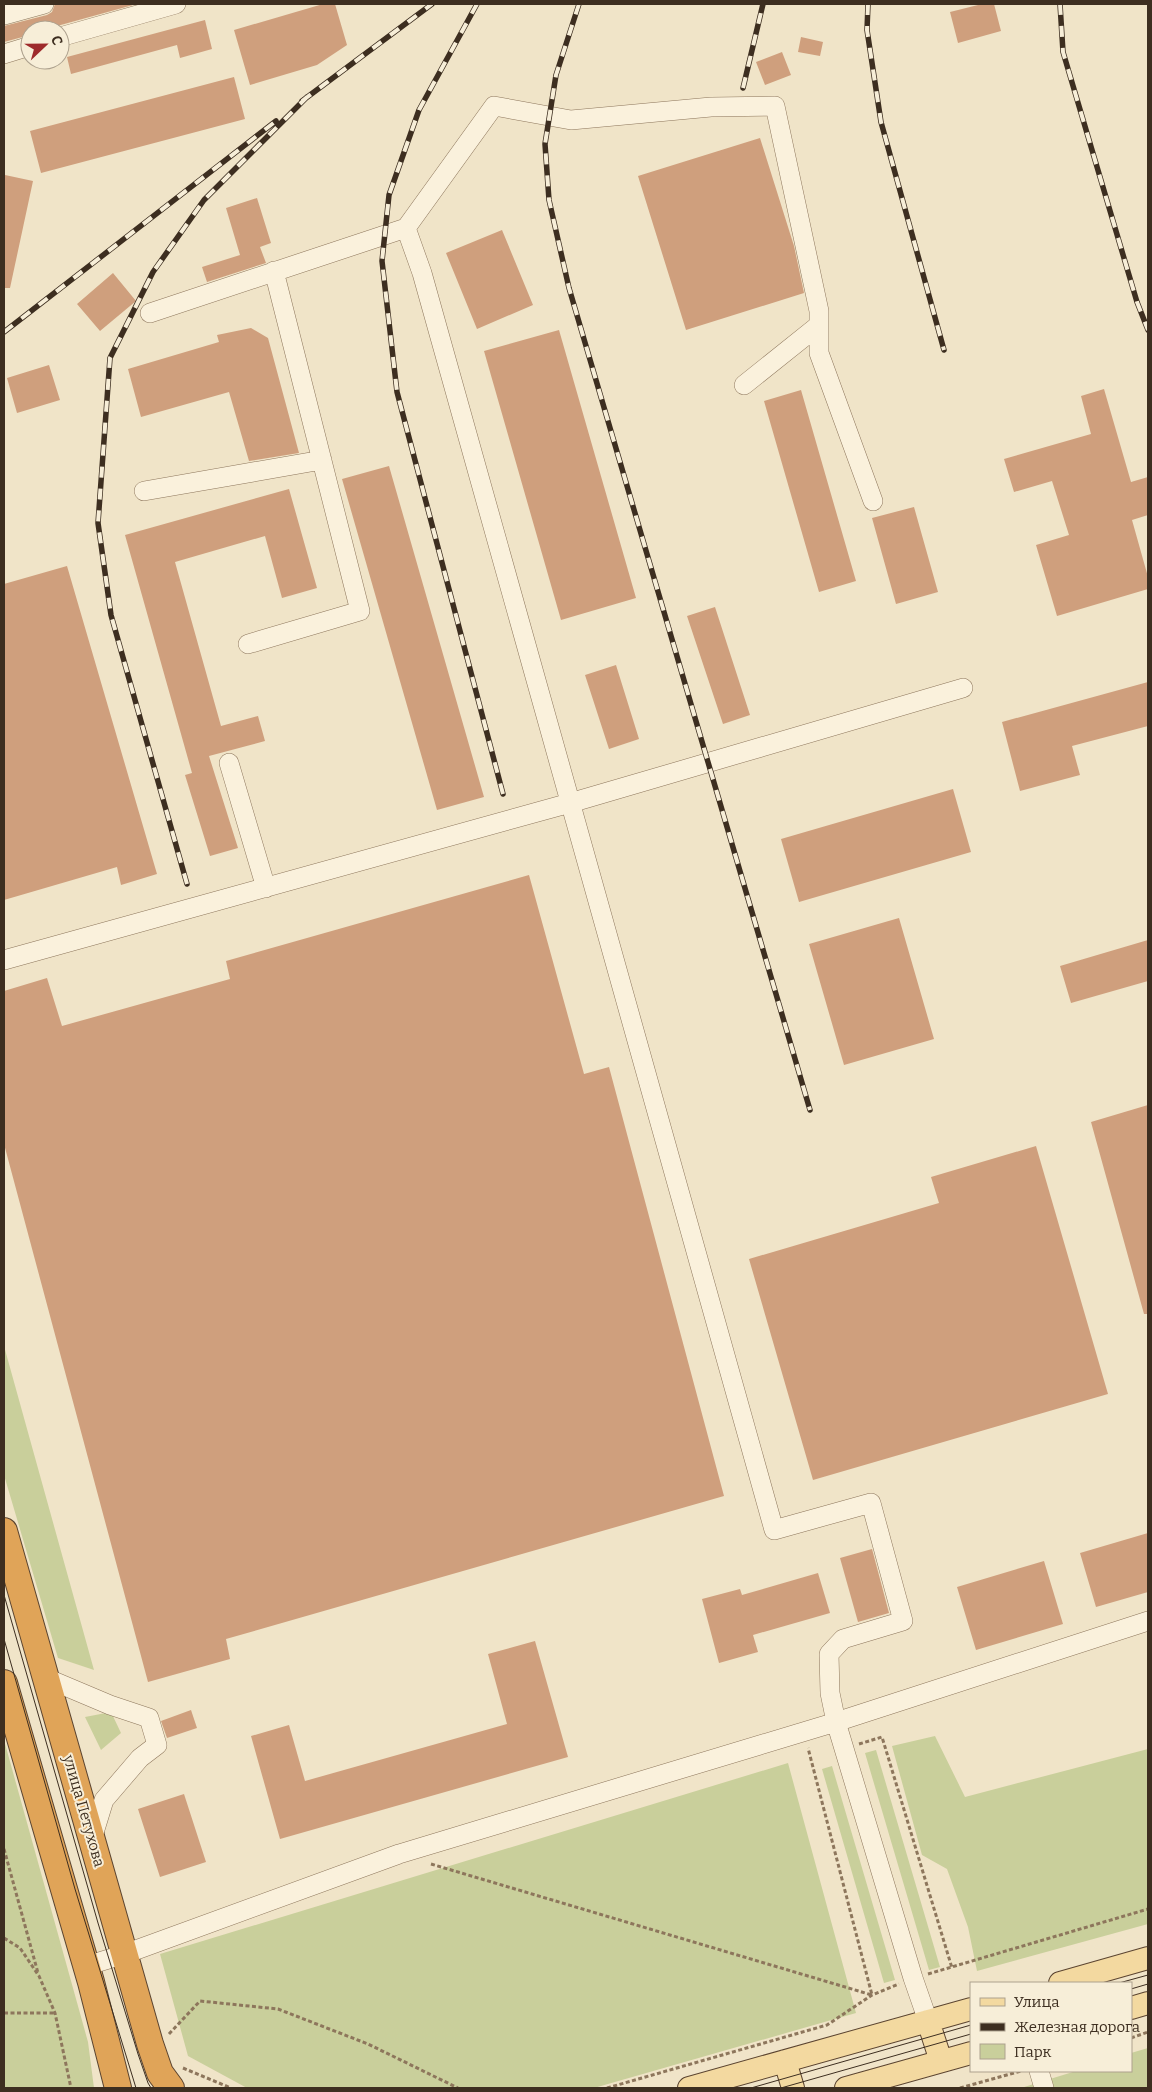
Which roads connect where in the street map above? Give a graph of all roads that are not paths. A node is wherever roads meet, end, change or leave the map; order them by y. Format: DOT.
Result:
graph roads {
  1 [pos="44,4"];
  2 [pos="176,4"];
  3 [pos="4,15"];
  4 [pos="70,34"];
  5 [pos="20,49"];
  6 [pos="4,54"];
  7 [pos="406,228"];
  8 [pos="274,271"];
  9 [pos="150,313"];
  10 [pos="819,325"];
  11 [pos="744,385"];
  12 [pos="322,460"];
  13 [pos="144,491"];
  14 [pos="873,501"];
  15 [pos="248,644"];
  16 [pos="963,688"];
  17 [pos="230,763"];
  18 [pos="570,803"];
  19 [pos="266,888"];
  20 [pos="4,960"];
  21 [pos="4,1531"];
  22 [pos="1148,1620"];
  23 [pos="46,1678"];
  24 [pos="4,1683"];
  25 [pos="836,1722"];
  26 [pos="92,1839"];
  27 [pos="125,1954"];
  28 [pos="1148,1958"];
  29 [pos="86,1966"];
  30 [pos="1064,1982"];
  31 [pos="1148,2003"];
  32 [pos="1132,2008"];
  33 [pos="970,2009"];
  34 [pos="928,2021"];
  35 [pos="970,2053"];
  36 [pos="785,2061"];
  37 [pos="941,2061"];
  38 [pos="1039,2072"];
  39 [pos="118,2088"];
  40 [pos="171,2088"];
  41 [pos="689,2088"];
  42 [pos="793,2088"];
  43 [pos="846,2088"];
  44 [pos="1044,2088"];
  1 -- 3 [label="lane"];
  2 -- 4 [label="lane"];
  5 -- 6 [label="lane"];
  7 -- 8 [label="lane"];
  7 -- 10 [label="lane"];
  7 -- 18 [label="lane"];
  8 -- 9 [label="lane"];
  8 -- 12 [label="lane"];
  10 -- 11 [label="lane"];
  10 -- 14 [label="lane"];
  12 -- 13 [label="lane"];
  12 -- 15 [label="lane"];
  16 -- 18 [label="lane"];
  17 -- 19 [label="lane"];
  18 -- 19 [label="lane"];
  18 -- 25 [label="lane"];
  19 -- 20 [label="lane"];
  21 -- 23 [label="highway, улица Петухова"];
  22 -- 25 [label="lane"];
  23 -- 26 [label="highway, улица Петухова"];
  23 -- 26 [label="lane"];
  24 -- 29 [label="highway"];
  25 -- 27 [label="lane"];
  25 -- 34 [label="lane"];
  26 -- 27 [label="highway, улица Петухова"];
  27 -- 29 [label="lane"];
  27 -- 40 [label="highway, улица Петухова"];
  28 -- 30 [label="main road"];
  29 -- 39 [label="highway"];
  31 -- 32 [label="main road"];
  33 -- 34 [label="main road"];
  34 -- 36 [label="main road"];
  34 -- 37 [label="main road"];
  35 -- 37 [label="main road"];
  36 -- 41 [label="main road"];
  36 -- 42 [label="main road"];
  37 -- 43 [label="main road"];
  38 -- 44 [label="lane"];
}
